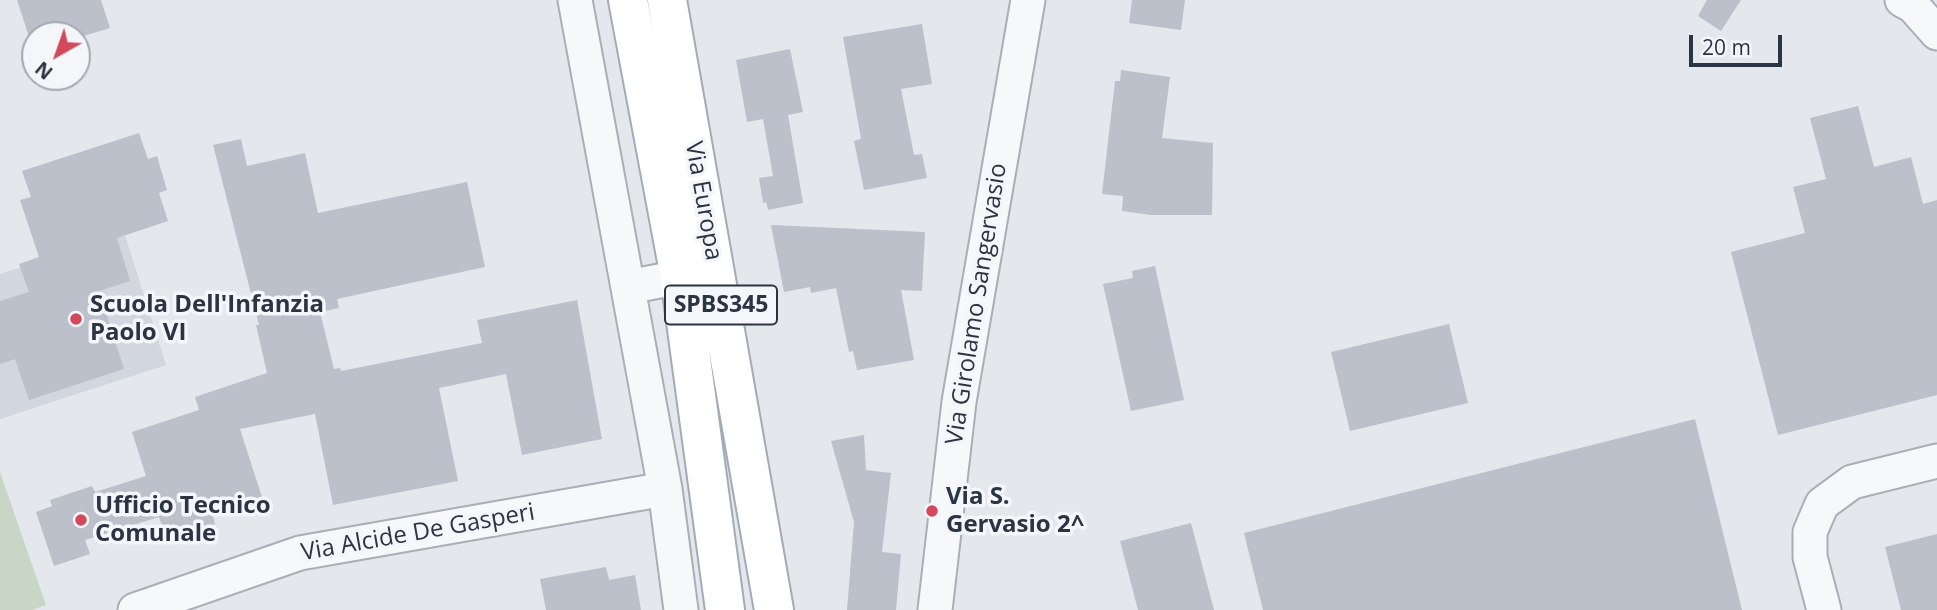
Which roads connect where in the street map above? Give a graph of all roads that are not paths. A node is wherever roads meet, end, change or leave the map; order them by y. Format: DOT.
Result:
graph roads {
  1 [pos="575,0"];
  2 [pos="628,0"];
  3 [pos="667,0"];
  4 [pos="1028,0"];
  5 [pos="1902,0"];
  6 [pos="1937,33"];
  7 [pos="680,277"];
  8 [pos="628,287"];
  9 [pos="1937,461"];
  10 [pos="665,489"];
  11 [pos="135,610"];
  12 [pos="681,610"];
  13 [pos="725,610"];
  14 [pos="774,610"];
  15 [pos="935,610"];
  16 [pos="1824,610"];
  1 -- 8 [label="street"];
  2 -- 7 [label="main road, Via Europa / SPBS345"];
  3 -- 14 [label="main road, Via Europa / SPBS345"];
  4 -- 15 [label="street, Via Girolamo Sangervasio"];
  5 -- 6 [label="street"];
  7 -- 8 [label="street, Via Europa"];
  7 -- 13 [label="main road, Via Europa / SPBS345"];
  8 -- 10 [label="street"];
  9 -- 16 [label="street"];
  10 -- 11 [label="street, Via Alcide De Gasperi"];
  10 -- 12 [label="street"];
}
